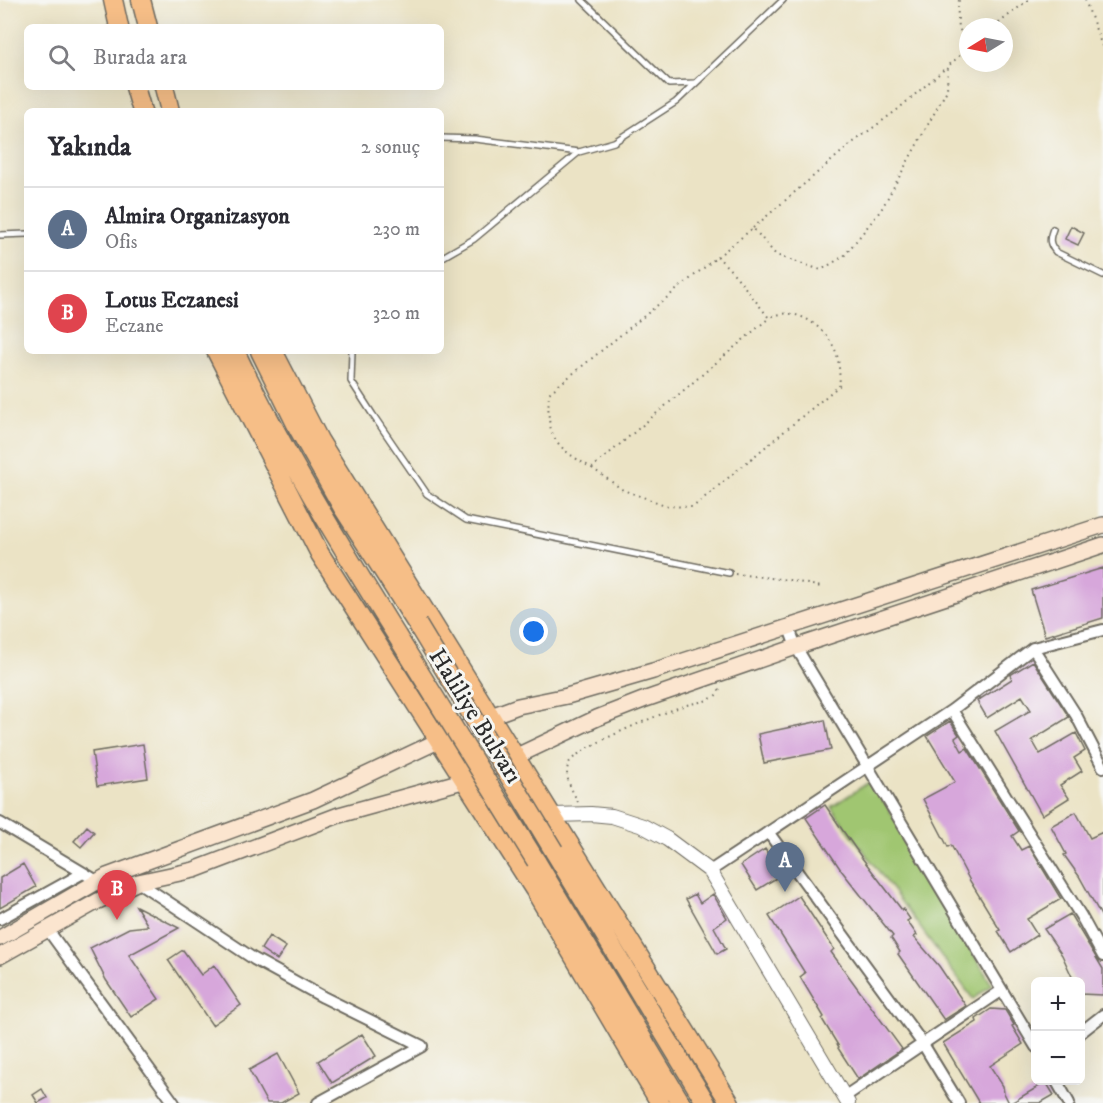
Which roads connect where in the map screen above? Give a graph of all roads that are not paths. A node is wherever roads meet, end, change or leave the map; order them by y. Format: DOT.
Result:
graph roads {
  1 [pos="113,0"];
  2 [pos="141,0"];
  3 [pos="582,0"];
  4 [pos="783,0"];
  5 [pos="118,24"];
  6 [pos="147,24"];
  7 [pos="695,83"];
  8 [pos="165,90"];
  9 [pos="169,108"];
  10 [pos="444,138"];
  11 [pos="579,152"];
  12 [pos="1053,229"];
  13 [pos="24,234"];
  14 [pos="0,235"];
  15 [pos="444,256"];
  16 [pos="1103,275"];
  17 [pos="218,354"];
  18 [pos="237,354"];
  19 [pos="261,354"];
  20 [pos="275,354"];
  21 [pos="352,354"];
  22 [pos="1103,525"];
  23 [pos="1103,546"];
  24 [pos="729,573"];
  25 [pos="789,628"];
  26 [pos="1103,630"];
  27 [pos="796,646"];
  28 [pos="1033,648"];
  29 [pos="952,710"];
  30 [pos="491,716"];
  31 [pos="439,739"];
  32 [pos="516,758"];
  33 [pos="867,765"];
  34 [pos="1103,767"];
  35 [pos="466,780"];
  36 [pos="553,815"];
  37 [pos="0,824"];
  38 [pos="768,832"];
  39 [pos="710,871"];
  40 [pos="90,877"];
  41 [pos="138,882"];
  42 [pos="0,919"];
  43 [pos="48,930"];
  44 [pos="0,938"];
  45 [pos="0,956"];
  46 [pos="1103,956"];
  47 [pos="1001,991"];
  48 [pos="1103,1016"];
  49 [pos="1083,1031"];
  50 [pos="1031,1040"];
  51 [pos="923,1044"];
  52 [pos="1059,1085"];
  53 [pos="729,1100"];
  54 [pos="846,1100"];
  55 [pos="174,1103"];
  56 [pos="318,1103"];
  57 [pos="660,1103"];
  58 [pos="681,1103"];
  59 [pos="706,1103"];
  60 [pos="959,1103"];
  61 [pos="1069,1103"];
  1 -- 5 [label="highway"];
  2 -- 6 [label="highway"];
  3 -- 7 [label="lane"];
  4 -- 7 [label="lane"];
  7 -- 11 [label="lane"];
  8 -- 9 [label="highway"];
  10 -- 11 [label="lane"];
  11 -- 15 [label="lane"];
  12 -- 16 [label="lane"];
  13 -- 14 [label="lane"];
  17 -- 31 [label="highway"];
  18 -- 58 [label="highway, Haliliye Bulvarı, bridge"];
  19 -- 59 [label="highway, Haliliye Bulvarı, bridge"];
  20 -- 30 [label="highway"];
  21 -- 24 [label="lane"];
  22 -- 25 [label="main road"];
  23 -- 27 [label="main road"];
  25 -- 27 [label="street"];
  25 -- 30 [label="main road"];
  26 -- 28 [label="street"];
  27 -- 32 [label="main road"];
  27 -- 33 [label="street"];
  28 -- 29 [label="street"];
  28 -- 34 [label="street"];
  29 -- 33 [label="street"];
  29 -- 46 [label="street"];
  30 -- 31 [label="main road"];
  30 -- 32 [label="highway"];
  31 -- 35 [label="highway"];
  31 -- 40 [label="main road"];
  32 -- 35 [label="main road"];
  32 -- 36 [label="highway"];
  33 -- 38 [label="street"];
  33 -- 47 [label="street"];
  35 -- 41 [label="main road"];
  35 -- 57 [label="highway"];
  36 -- 39 [label="street"];
  36 -- 53 [label="highway"];
  37 -- 40 [label="street"];
  38 -- 39 [label="street"];
  38 -- 51 [label="street"];
  39 -- 54 [label="street"];
  40 -- 41 [label="street"];
  40 -- 42 [label="street"];
  40 -- 44 [label="main road"];
  41 -- 43 [label="main road"];
  41 -- 56 [label="street"];
  43 -- 45 [label="main road"];
  43 -- 55 [label="street"];
  47 -- 50 [label="street"];
  47 -- 51 [label="street"];
  48 -- 49 [label="street"];
  51 -- 54 [label="street"];
  51 -- 60 [label="street"];
  52 -- 61 [label="street"];
}
